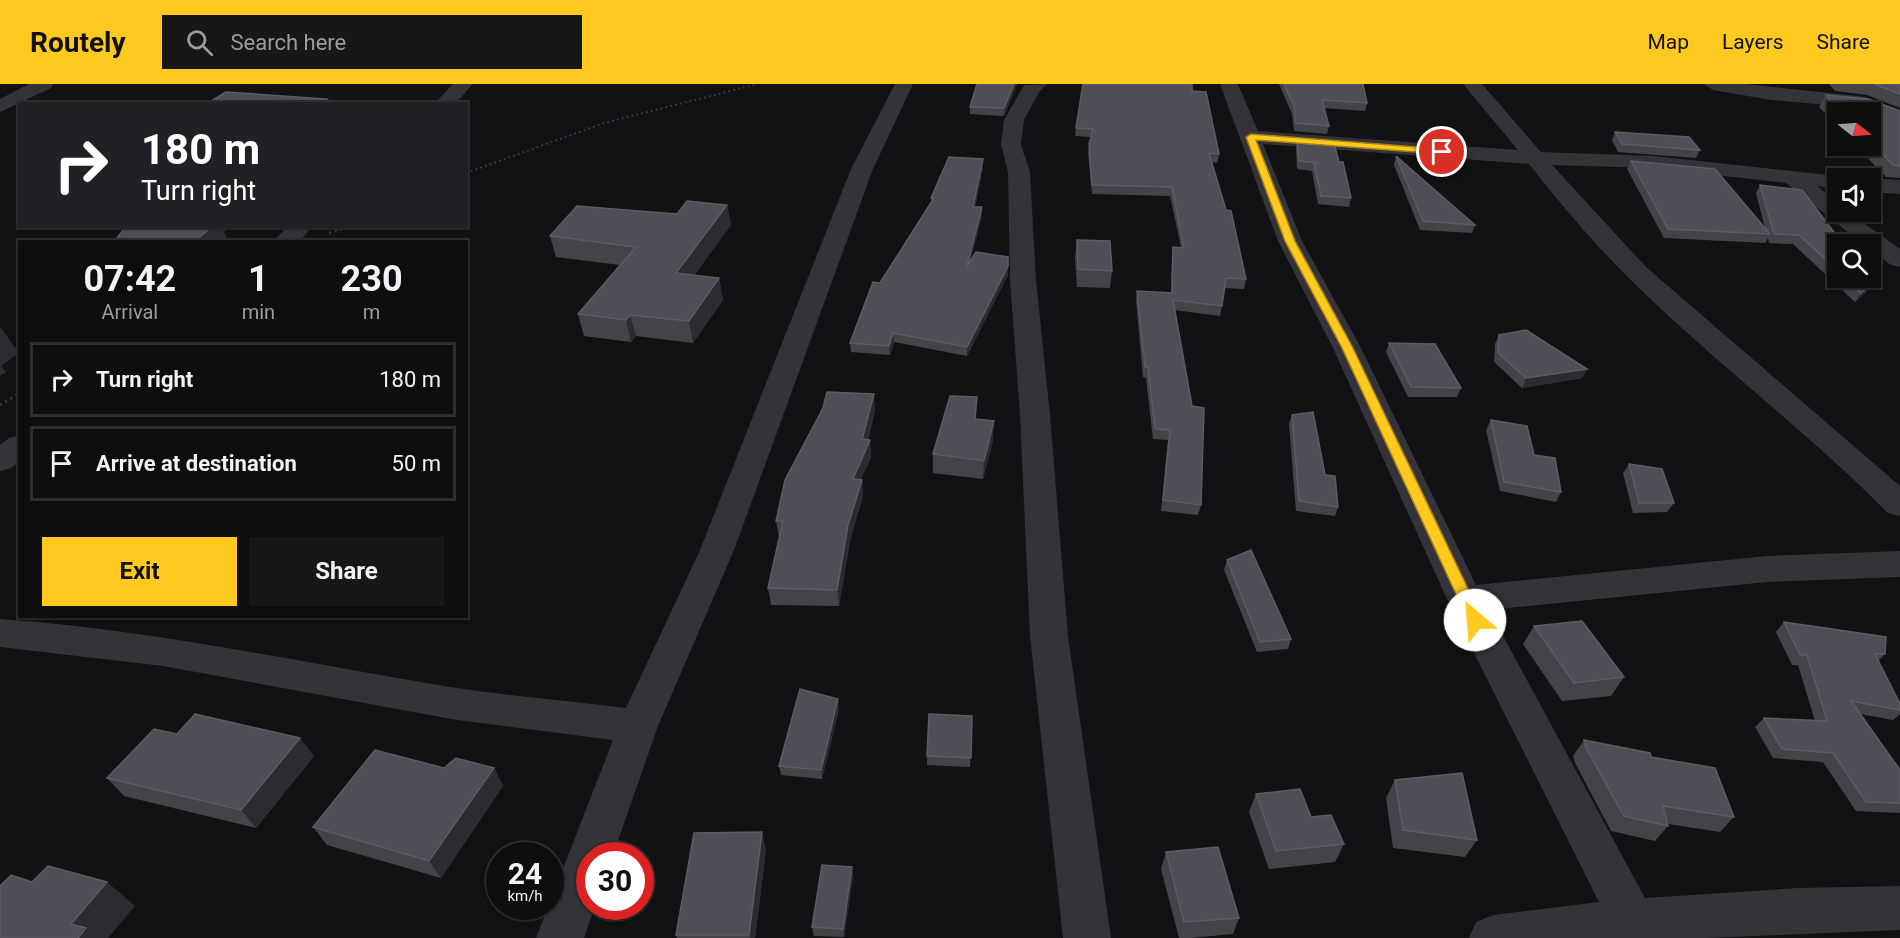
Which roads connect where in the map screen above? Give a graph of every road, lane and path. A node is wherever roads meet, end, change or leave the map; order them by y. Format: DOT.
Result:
graph roads {
  1 [pos="45,84"];
  2 [pos="464,84"];
  3 [pos="758,84"];
  4 [pos="904,84"];
  5 [pos="1038,84"];
  6 [pos="1229,84"];
  7 [pos="1472,84"];
  8 [pos="1713,84"];
  9 [pos="1768,89"];
  10 [pos="445,102"];
  11 [pos="0,106"];
  12 [pos="1900,117"];
  13 [pos="1251,137"];
  14 [pos="1537,158"];
  15 [pos="468,172"];
  16 [pos="1793,178"];
  17 [pos="1827,181"];
  18 [pos="1881,186"];
  19 [pos="1900,187"];
  20 [pos="300,228"];
  21 [pos="287,240"];
  22 [pos="1900,260"];
  23 [pos="18,394"];
  24 [pos="0,405"];
  25 [pos="18,447"];
  26 [pos="0,461"];
  27 [pos="1900,505"];
  28 [pos="1900,564"];
  29 [pos="1465,599"];
  30 [pos="0,633"];
  31 [pos="638,726"];
  32 [pos="595,842"];
  33 [pos="576,895"];
  34 [pos="1900,908"];
  35 [pos="1632,920"];
  36 [pos="560,938"];
  37 [pos="1087,938"];
  38 [pos="1492,938"];
  1 -- 11 [label="street"];
  2 -- 10 [label="street"];
  3 -- 15 [label="path"];
  4 -- 31 [label="street"];
  5 -- 37 [label="street"];
  6 -- 13 [label="street"];
  7 -- 14 [label="street"];
  8 -- 9 [label="street"];
  9 -- 12 [label="street"];
  13 -- 14 [label="street"];
  13 -- 29 [label="street"];
  14 -- 16 [label="street"];
  14 -- 27 [label="street"];
  16 -- 17 [label="street"];
  16 -- 22 [label="street"];
  18 -- 19 [label="street"];
  20 -- 21 [label="street"];
  23 -- 24 [label="path"];
  25 -- 26 [label="street"];
  28 -- 29 [label="street"];
  29 -- 35 [label="street"];
  30 -- 31 [label="street"];
  31 -- 32 [label="street"];
  33 -- 36 [label="street"];
  34 -- 35 [label="street"];
  35 -- 38 [label="street"];
}
